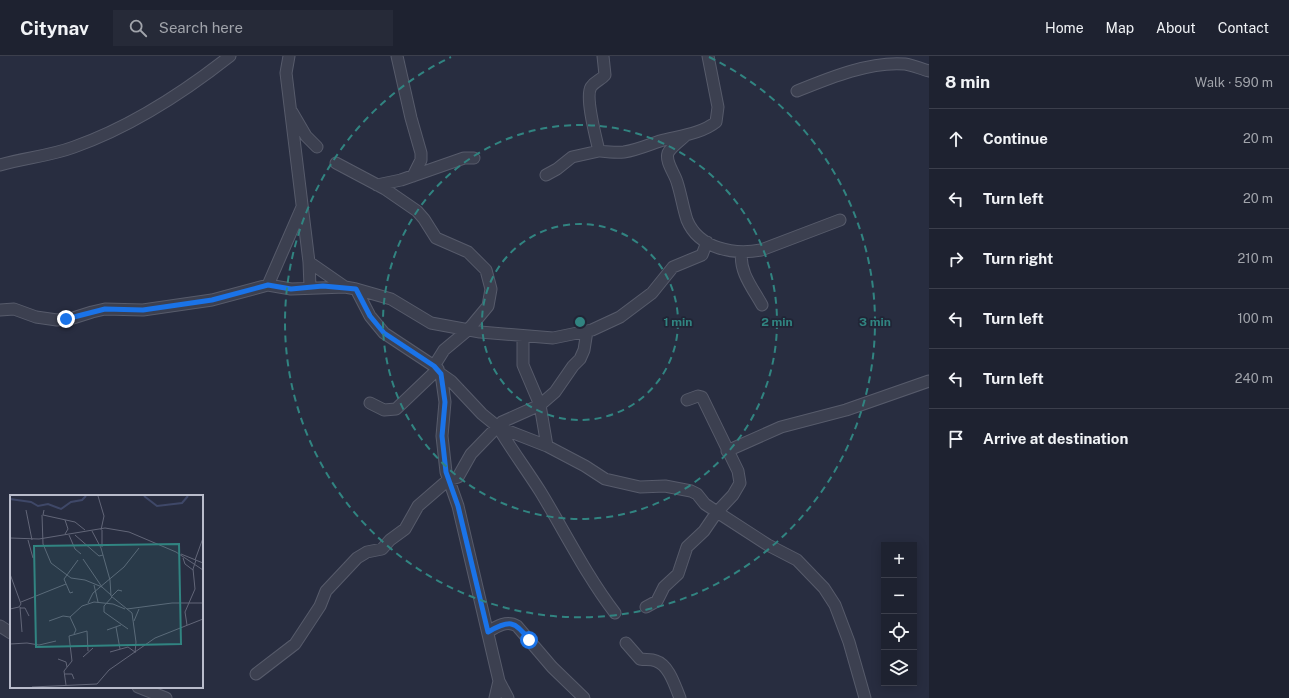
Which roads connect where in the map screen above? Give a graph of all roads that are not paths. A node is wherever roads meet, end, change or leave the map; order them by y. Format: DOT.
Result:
graph roads {
  1 [pos="230,56"];
  2 [pos="289,56"];
  3 [pos="397,56"];
  4 [pos="603,56"];
  5 [pos="708,56"];
  6 [pos="929,70"];
  7 [pos="797,91"];
  8 [pos="291,110"];
  9 [pos="687,134"];
  10 [pos="317,147"];
  11 [pos="599,151"];
  12 [pos="474,158"];
  13 [pos="336,163"];
  14 [pos="0,165"];
  15 [pos="546,175"];
  16 [pos="413,176"];
  17 [pos="377,185"];
  18 [pos="302,206"];
  19 [pos="840,220"];
  20 [pos="707,242"];
  21 [pos="742,252"];
  22 [pos="309,262"];
  23 [pos="268,285"];
  24 [pos="345,286"];
  25 [pos="310,287"];
  26 [pos="356,289"];
  27 [pos="762,305"];
  28 [pos="0,310"];
  29 [pos="468,330"];
  30 [pos="587,331"];
  31 [pos="523,336"];
  32 [pos="438,369"];
  33 [pos="929,381"];
  34 [pos="687,400"];
  35 [pos="370,403"];
  36 [pos="540,405"];
  37 [pos="498,427"];
  38 [pos="547,446"];
  39 [pos="727,451"];
  40 [pos="448,480"];
  41 [pos="717,512"];
  42 [pos="646,607"];
  43 [pos="615,613"];
  44 [pos="0,626"];
  45 [pos="10,632"];
  46 [pos="488,632"];
  47 [pos="0,633"];
  48 [pos="10,638"];
  49 [pos="626,643"];
  50 [pos="256,674"];
  51 [pos="499,681"];
  52 [pos="141,688"];
  53 [pos="166,698"];
  54 [pos="494,698"];
  55 [pos="508,698"];
  56 [pos="584,698"];
  57 [pos="680,698"];
  58 [pos="865,698"];
  1 -- 14 [label="street"];
  2 -- 8 [label="street"];
  3 -- 16 [label="street"];
  4 -- 11 [label="street"];
  5 -- 9 [label="street"];
  6 -- 7 [label="street"];
  8 -- 10 [label="street"];
  8 -- 18 [label="street"];
  9 -- 11 [label="street"];
  9 -- 20 [label="street"];
  11 -- 15 [label="street"];
  12 -- 16 [label="street"];
  13 -- 17 [label="street"];
  16 -- 17 [label="street"];
  17 -- 29 [label="street"];
  18 -- 22 [label="street"];
  18 -- 23 [label="street"];
  19 -- 21 [label="street"];
  20 -- 21 [label="street"];
  20 -- 30 [label="street"];
  21 -- 27 [label="street"];
  22 -- 24 [label="street"];
  22 -- 25 [label="street"];
  23 -- 25 [label="street"];
  23 -- 28 [label="street"];
  24 -- 25 [label="street"];
  24 -- 26 [label="street"];
  26 -- 29 [label="street"];
  26 -- 32 [label="street"];
  29 -- 31 [label="street"];
  29 -- 32 [label="street"];
  30 -- 31 [label="street"];
  30 -- 36 [label="street"];
  31 -- 36 [label="street"];
  32 -- 35 [label="street"];
  32 -- 37 [label="street"];
  32 -- 40 [label="street"];
  33 -- 39 [label="street"];
  34 -- 39 [label="street"];
  36 -- 37 [label="street"];
  36 -- 38 [label="street"];
  37 -- 38 [label="street"];
  37 -- 40 [label="street"];
  37 -- 43 [label="street"];
  38 -- 41 [label="street"];
  39 -- 41 [label="street"];
  40 -- 46 [label="street"];
  40 -- 50 [label="street"];
  41 -- 42 [label="street"];
  41 -- 58 [label="street"];
  44 -- 45 [label="street"];
  46 -- 51 [label="street"];
  46 -- 56 [label="street"];
  47 -- 48 [label="street"];
  49 -- 57 [label="street"];
  51 -- 54 [label="street"];
  51 -- 55 [label="street"];
  52 -- 53 [label="street"];
}
